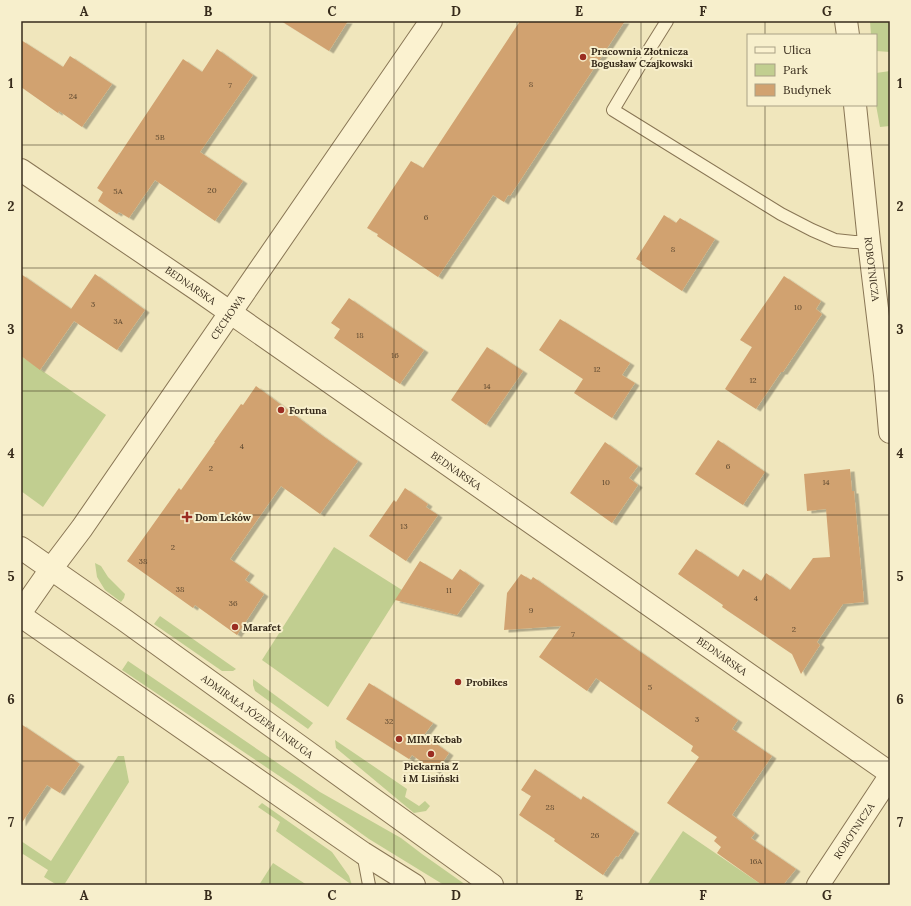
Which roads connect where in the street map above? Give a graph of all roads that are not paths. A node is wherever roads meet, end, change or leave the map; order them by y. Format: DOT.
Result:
graph roads {
  1 [pos="431,21"];
  2 [pos="666,21"];
  3 [pos="846,21"];
  4 [pos="848,34"];
  5 [pos="855,106"];
  6 [pos="21,170"];
  7 [pos="869,242"];
  8 [pos="230,313"];
  9 [pos="886,352"];
  10 [pos="890,432"];
  11 [pos="21,548"];
  12 [pos="51,569"];
  13 [pos="21,612"];
  14 [pos="21,616"];
  15 [pos="890,772"];
  16 [pos="890,776"];
  17 [pos="363,853"];
  18 [pos="369,885"];
  19 [pos="414,885"];
  20 [pos="492,885"];
  21 [pos="818,885"];
  1 -- 8 [label="street, CECHOWA"];
  2 -- 7 [label="lane"];
  3 -- 4 [label="street"];
  5 -- 7 [label="street, ROBOTNICZA"];
  6 -- 8 [label="street, BEDNARSKA"];
  7 -- 9 [label="street, ROBOTNICZA"];
  8 -- 12 [label="street, CECHOWA"];
  8 -- 15 [label="street, BEDNARSKA"];
  9 -- 10 [label="street, ROBOTNICZA"];
  11 -- 12 [label="street, ADMIRAŁA JÓZEFA UNRUGA"];
  12 -- 13 [label="street, CECHOWA"];
  12 -- 20 [label="street, ADMIRAŁA JÓZEFA UNRUGA"];
  14 -- 17 [label="street"];
  16 -- 21 [label="street, ROBOTNICZA"];
  17 -- 18 [label="lane"];
  17 -- 19 [label="street"];
}
